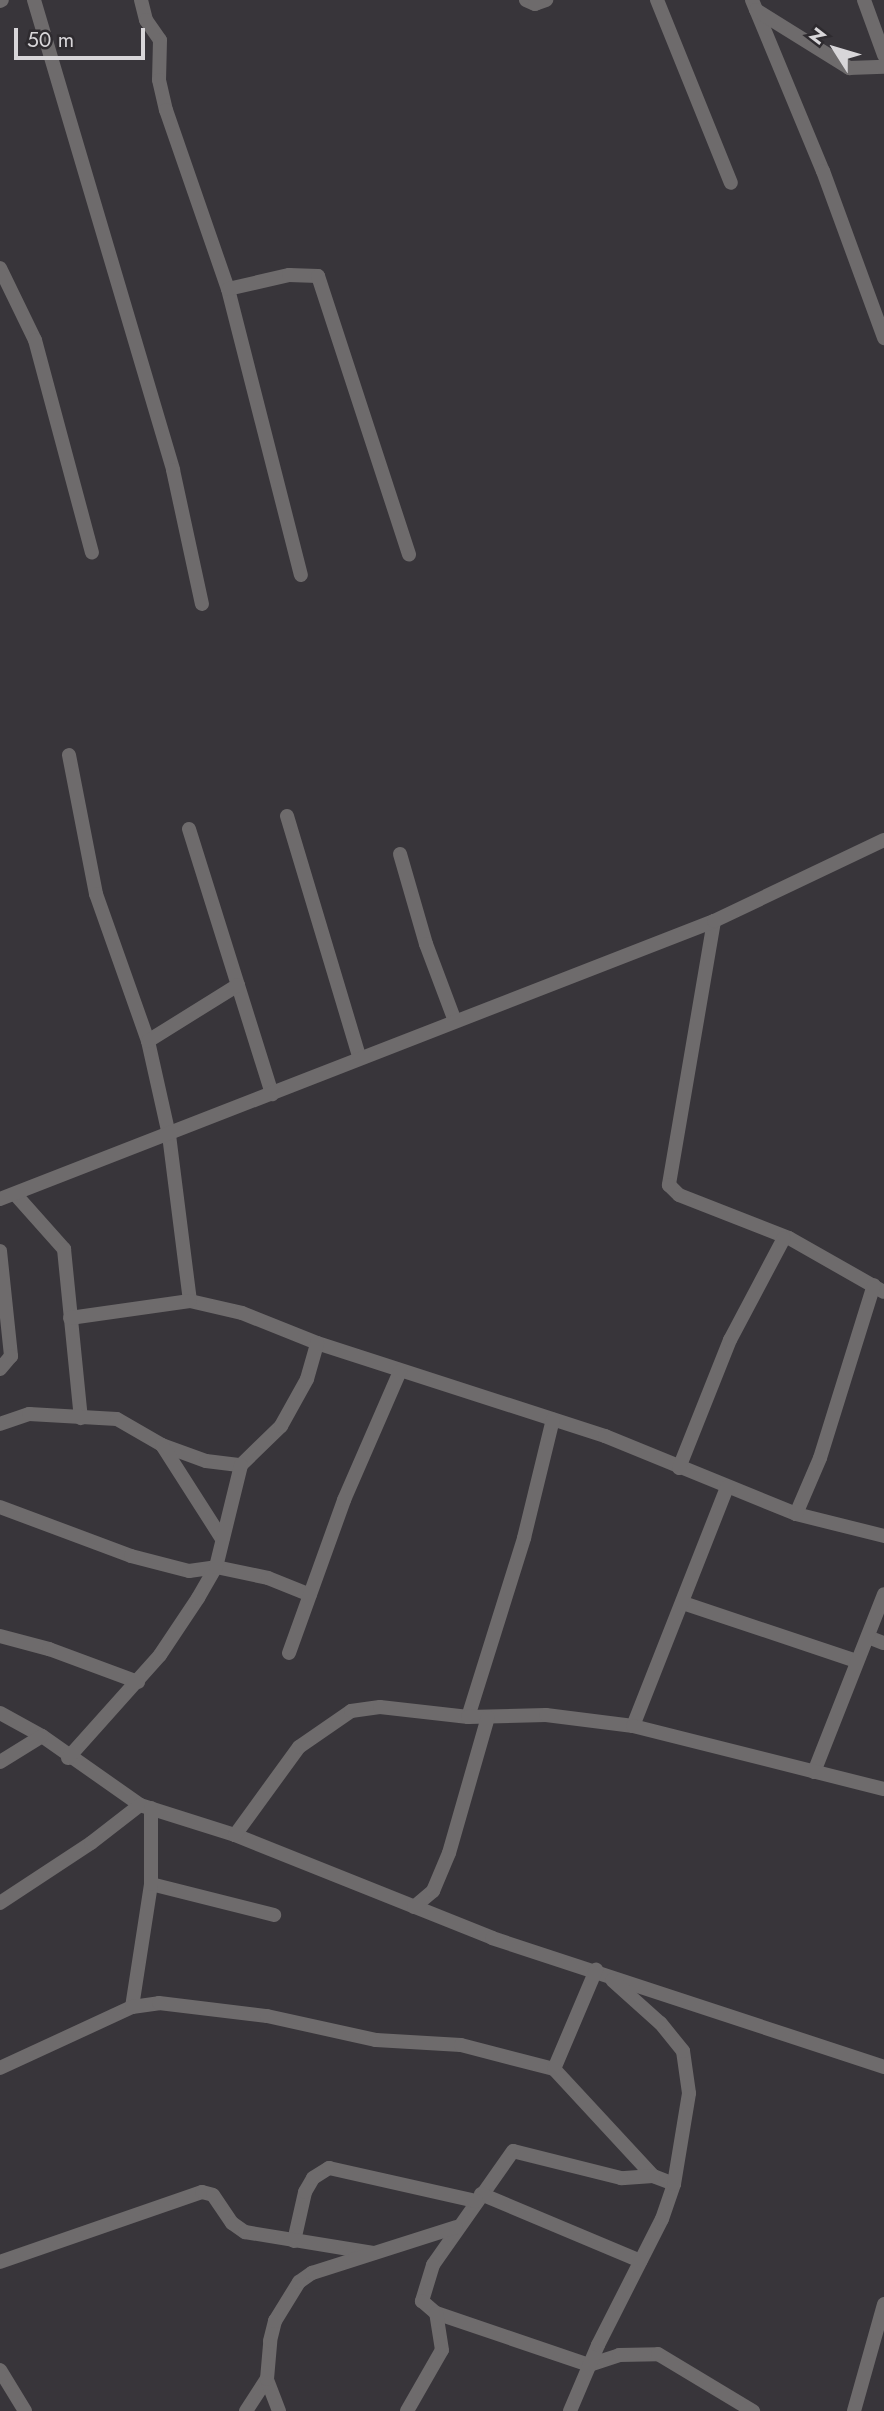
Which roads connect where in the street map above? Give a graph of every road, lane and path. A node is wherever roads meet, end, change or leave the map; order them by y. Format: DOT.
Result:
graph roads {
  1 [pos="34,0"];
  2 [pos="141,0"];
  3 [pos="526,0"];
  4 [pos="545,0"];
  5 [pos="657,0"];
  6 [pos="864,0"];
  7 [pos="754,5"];
  8 [pos="884,55"];
  9 [pos="884,66"];
  10 [pos="731,183"];
  11 [pos="0,268"];
  12 [pos="228,289"];
  13 [pos="884,338"];
  14 [pos="92,552"];
  15 [pos="409,555"];
  16 [pos="302,575"];
  17 [pos="202,604"];
  18 [pos="69,755"];
  19 [pos="287,816"];
  20 [pos="189,829"];
  21 [pos="884,840"];
  22 [pos="400,854"];
  23 [pos="715,921"];
  24 [pos="238,985"];
  25 [pos="455,1021"];
  26 [pos="148,1041"];
  27 [pos="359,1056"];
  28 [pos="272,1094"];
  29 [pos="169,1135"];
  30 [pos="15,1194"];
  31 [pos="0,1199"];
  32 [pos="784,1238"];
  33 [pos="0,1251"];
  34 [pos="879,1288"];
  35 [pos="190,1301"];
  36 [pos="70,1318"];
  37 [pos="317,1343"];
  38 [pos="0,1368"];
  39 [pos="400,1371"];
  40 [pos="81,1418"];
  41 [pos="553,1419"];
  42 [pos="0,1424"];
  43 [pos="162,1445"];
  44 [pos="241,1465"];
  45 [pos="679,1468"];
  46 [pos="727,1487"];
  47 [pos="0,1507"];
  48 [pos="796,1514"];
  49 [pos="884,1536"];
  50 [pos="222,1539"];
  51 [pos="216,1567"];
  52 [pos="884,1594"];
  53 [pos="310,1595"];
  54 [pos="683,1603"];
  55 [pos="0,1636"];
  56 [pos="869,1637"];
  57 [pos="884,1643"];
  58 [pos="289,1653"];
  59 [pos="856,1661"];
  60 [pos="138,1682"];
  61 [pos="0,1713"];
  62 [pos="468,1717"];
  63 [pos="488,1717"];
  64 [pos="633,1726"];
  65 [pos="42,1736"];
  66 [pos="68,1758"];
  67 [pos="0,1762"];
  68 [pos="814,1772"];
  69 [pos="884,1789"];
  70 [pos="145,1807"];
  71 [pos="235,1835"];
  72 [pos="151,1884"];
  73 [pos="0,1903"];
  74 [pos="414,1907"];
  75 [pos="274,1915"];
  76 [pos="596,1970"];
  77 [pos="132,2007"];
  78 [pos="884,2067"];
  79 [pos="0,2068"];
  80 [pos="554,2069"];
  81 [pos="653,2176"];
  82 [pos="674,2184"];
  83 [pos="478,2197"];
  84 [pos="456,2227"];
  85 [pos="294,2241"];
  86 [pos="373,2253"];
  87 [pos="639,2261"];
  88 [pos="0,2262"];
  89 [pos="884,2304"];
  90 [pos="436,2313"];
  91 [pos="589,2365"];
  92 [pos="0,2370"];
  93 [pos="267,2379"];
  94 [pos="278,2409"];
  95 [pos="25,2411"];
  96 [pos="247,2411"];
  97 [pos="407,2411"];
  98 [pos="570,2411"];
  99 [pos="753,2411"];
  100 [pos="854,2411"];
  1 -- 17 [label="street"];
  2 -- 12 [label="street"];
  3 -- 4 [label="street"];
  5 -- 10 [label="street"];
  6 -- 8 [label="street"];
  7 -- 9 [label="street"];
  7 -- 13 [label="street"];
  11 -- 14 [label="street"];
  12 -- 15 [label="street"];
  12 -- 16 [label="street"];
  18 -- 26 [label="street"];
  19 -- 27 [label="street"];
  20 -- 24 [label="street"];
  21 -- 23 [label="street"];
  22 -- 25 [label="street"];
  23 -- 25 [label="street"];
  23 -- 32 [label="street"];
  24 -- 26 [label="street"];
  24 -- 28 [label="street"];
  25 -- 27 [label="street"];
  26 -- 29 [label="street"];
  27 -- 28 [label="street"];
  28 -- 29 [label="street"];
  29 -- 30 [label="street"];
  29 -- 35 [label="street"];
  30 -- 31 [label="street"];
  30 -- 36 [label="street"];
  32 -- 34 [label="street"];
  32 -- 45 [label="street"];
  33 -- 38 [label="street"];
  34 -- 48 [label="street"];
  35 -- 36 [label="street"];
  35 -- 37 [label="street"];
  36 -- 40 [label="street"];
  37 -- 39 [label="street"];
  37 -- 44 [label="street"];
  39 -- 41 [label="street"];
  39 -- 53 [label="street"];
  40 -- 42 [label="street"];
  40 -- 43 [label="street"];
  41 -- 45 [label="street"];
  41 -- 62 [label="street"];
  43 -- 44 [label="street"];
  43 -- 50 [label="street"];
  44 -- 50 [label="street"];
  45 -- 46 [label="street"];
  46 -- 48 [label="street"];
  46 -- 54 [label="street"];
  47 -- 51 [label="street"];
  48 -- 49 [label="street"];
  50 -- 51 [label="street"];
  51 -- 53 [label="street"];
  51 -- 60 [label="street"];
  52 -- 56 [label="street"];
  53 -- 58 [label="street"];
  54 -- 59 [label="street"];
  54 -- 64 [label="street"];
  55 -- 60 [label="street"];
  56 -- 57 [label="street"];
  56 -- 59 [label="street"];
  59 -- 68 [label="street"];
  60 -- 66 [label="street"];
  61 -- 65 [label="street"];
  62 -- 63 [label="street"];
  62 -- 71 [label="street"];
  63 -- 64 [label="street"];
  63 -- 74 [label="street"];
  64 -- 68 [label="street"];
  65 -- 66 [label="street"];
  65 -- 67 [label="street"];
  66 -- 70 [label="street"];
  68 -- 69 [label="street"];
  70 -- 71 [label="street"];
  70 -- 72 [label="street"];
  70 -- 73 [label="street"];
  71 -- 74 [label="street"];
  72 -- 75 [label="street"];
  72 -- 77 [label="street"];
  74 -- 76 [label="street"];
  76 -- 78 [label="street"];
  76 -- 80 [label="street"];
  76 -- 82 [label="street"];
  77 -- 79 [label="street"];
  77 -- 80 [label="street"];
  80 -- 81 [label="street"];
  81 -- 82 [label="street"];
  81 -- 83 [label="street"];
  82 -- 87 [label="street"];
  83 -- 84 [label="street"];
  83 -- 85 [label="street"];
  83 -- 87 [label="street"];
  84 -- 86 [label="street"];
  84 -- 90 [label="street"];
  85 -- 86 [label="street"];
  85 -- 88 [label="street"];
  86 -- 93 [label="street"];
  87 -- 91 [label="street"];
  89 -- 100 [label="street"];
  90 -- 91 [label="street"];
  90 -- 97 [label="street"];
  91 -- 98 [label="street"];
  91 -- 99 [label="street"];
  92 -- 95 [label="street"];
  93 -- 94 [label="street"];
  93 -- 96 [label="street"];
  94 -- 96 [label="street"];
}
